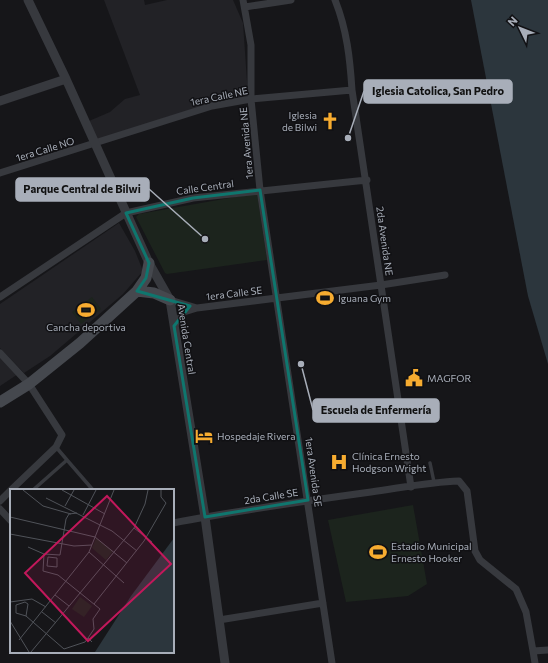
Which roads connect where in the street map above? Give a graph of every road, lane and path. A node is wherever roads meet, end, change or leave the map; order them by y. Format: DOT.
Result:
graph roads {
  1 [pos="28,0"];
  2 [pos="291,0"];
  3 [pos="335,0"];
  4 [pos="244,4"];
  5 [pos="66,79"];
  6 [pos="352,90"];
  7 [pos="252,99"];
  8 [pos="0,101"];
  9 [pos="95,144"];
  10 [pos="0,173"];
  11 [pos="367,180"];
  12 [pos="260,190"];
  13 [pos="126,213"];
  14 [pos="149,263"];
  15 [pos="445,275"];
  16 [pos="381,285"];
  17 [pos="137,291"];
  18 [pos="0,297"];
  19 [pos="278,298"];
  20 [pos="170,300"];
  21 [pos="197,308"];
  22 [pos="174,326"];
  23 [pos="0,353"];
  24 [pos="29,384"];
  25 [pos="0,402"];
  26 [pos="56,447"];
  27 [pos="67,460"];
  28 [pos="430,463"];
  29 [pos="434,482"];
  30 [pos="411,487"];
  31 [pos="12,489"];
  32 [pos="34,489"];
  33 [pos="92,489"];
  34 [pos="10,491"];
  35 [pos="308,500"];
  36 [pos="0,501"];
  37 [pos="0,509"];
  38 [pos="205,517"];
  39 [pos="10,520"];
  40 [pos="174,523"];
  41 [pos="323,603"];
  42 [pos="218,620"];
  43 [pos="548,650"];
  44 [pos="533,651"];
  45 [pos="225,663"];
  46 [pos="332,663"];
  47 [pos="534,663"];
  1 -- 5 [label="street, Avenida Central"];
  2 -- 4 [label="street"];
  3 -- 6 [label="street, 2da Avenida NE"];
  4 -- 7 [label="street, 1era Avenida NE"];
  5 -- 8 [label="street"];
  5 -- 9 [label="street, Avenida Central"];
  6 -- 7 [label="street, 1era Calle NE"];
  6 -- 11 [label="street, 2da Avenida NE"];
  7 -- 9 [label="street, 1era Calle NE"];
  7 -- 12 [label="street, 1era Avenida NE"];
  9 -- 10 [label="street, 1era Calle NO"];
  9 -- 13 [label="street, Avenida Central"];
  11 -- 12 [label="street, Calle Central"];
  11 -- 16 [label="street, 2da Avenida NE"];
  12 -- 13 [label="street, Calle Central"];
  12 -- 19 [label="street, 1era Avenida SE"];
  13 -- 14 [label="street, Avenida Central"];
  13 -- 18 [label="street, Calle Central"];
  14 -- 17 [label="main road"];
  14 -- 20 [label="street, Avenida Central"];
  15 -- 16 [label="street, 1era Calle SE"];
  16 -- 19 [label="street, 1era Calle SE"];
  16 -- 30 [label="street, 2da Avenida NE"];
  17 -- 20 [label="main road"];
  17 -- 24 [label="main road"];
  19 -- 21 [label="street, 1era Calle SE"];
  19 -- 35 [label="street, 1era Avenida SE"];
  20 -- 21 [label="street, 1era Calle SE"];
  20 -- 22 [label="street, Avenida Central"];
  21 -- 22 [label="street"];
  22 -- 38 [label="street, Avenida Central"];
  23 -- 24 [label="street"];
  24 -- 25 [label="main road"];
  24 -- 26 [label="street"];
  26 -- 27 [label="lane"];
  26 -- 31 [label="street"];
  27 -- 32 [label="lane"];
  27 -- 33 [label="lane"];
  28 -- 29 [label="lane"];
  29 -- 30 [label="street, 2da Calle SE"];
  29 -- 44 [label="street, 2da Calle SE"];
  30 -- 35 [label="street, 2da Calle SE"];
  34 -- 36 [label="street"];
  35 -- 38 [label="street, 2da Calle SE"];
  35 -- 41 [label="street, 1era Avenida SE"];
  37 -- 39 [label="street"];
  38 -- 40 [label="street, 2da Calle SE"];
  38 -- 42 [label="street, Avenida Central"];
  41 -- 42 [label="street"];
  41 -- 46 [label="street, 1era Avenida SE"];
  42 -- 45 [label="street, Avenida Central"];
  43 -- 44 [label="street"];
  44 -- 47 [label="street"];
}
